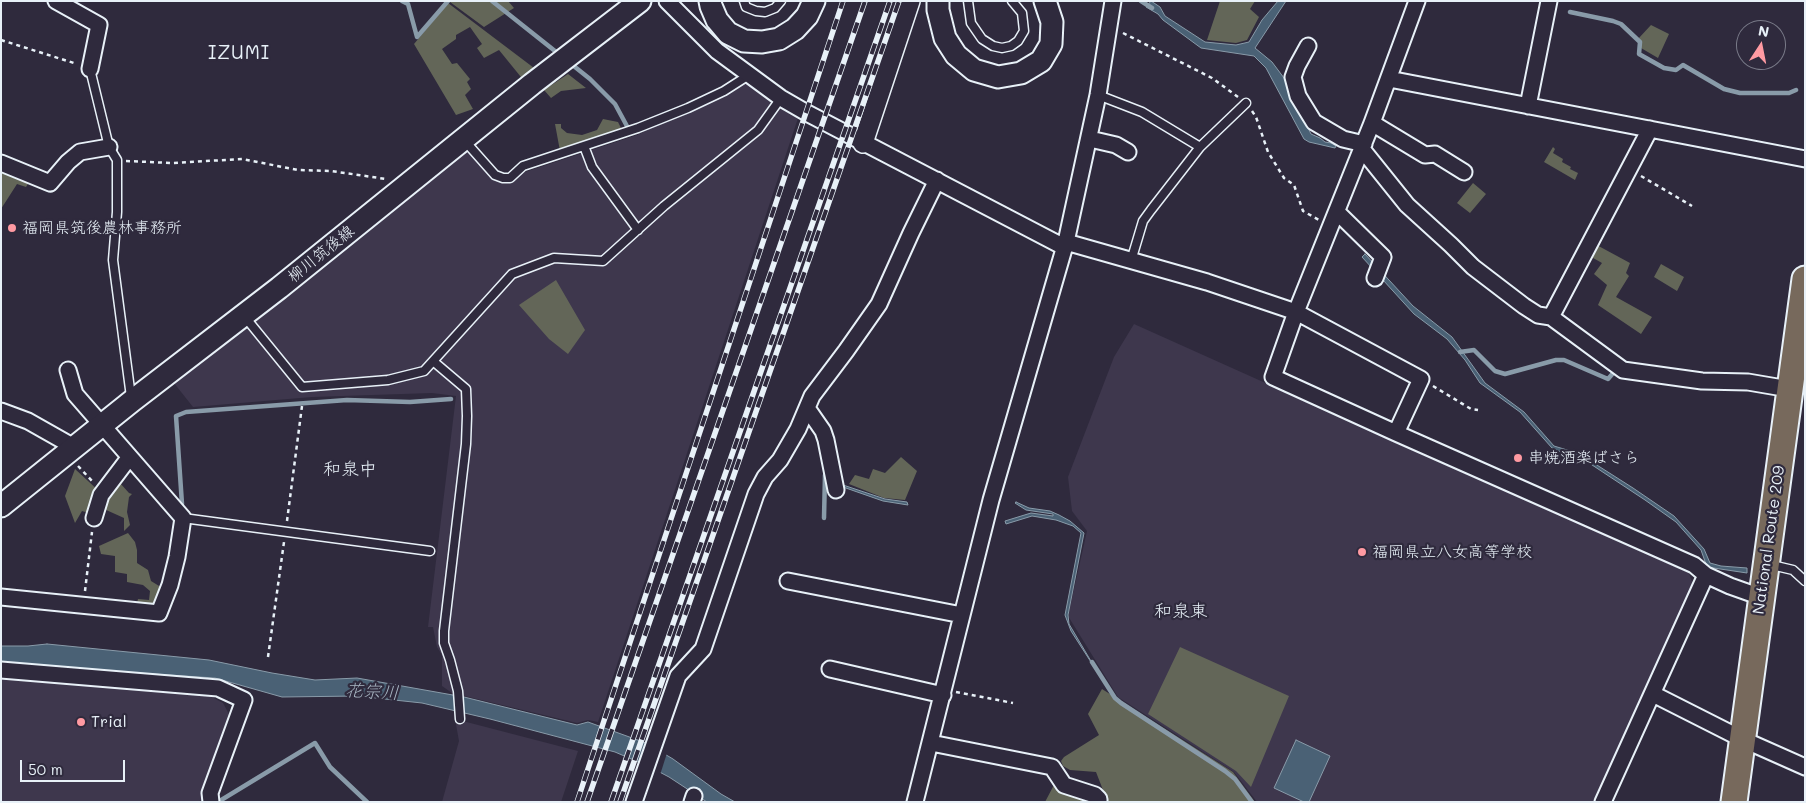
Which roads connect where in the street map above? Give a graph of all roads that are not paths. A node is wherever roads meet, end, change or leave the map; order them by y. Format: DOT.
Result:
graph roads {
  1 [pos="56,1"];
  2 [pos="640,1"];
  3 [pos="667,1"];
  4 [pos="710,1"];
  5 [pos="744,1"];
  6 [pos="781,1"];
  7 [pos="814,1"];
  8 [pos="910,1"];
  9 [pos="938,1"];
  10 [pos="968,1"];
  11 [pos="1012,1"];
  12 [pos="1045,1"];
  13 [pos="1112,1"];
  14 [pos="1417,1"];
  15 [pos="1549,1"];
  16 [pos="1308,46"];
  17 [pos="90,69"];
  18 [pos="749,75"];
  19 [pos="1389,79"];
  20 [pos="1098,95"];
  21 [pos="781,98"];
  22 [pos="1246,103"];
  23 [pos="1528,106"];
  24 [pos="1372,123"];
  25 [pos="1650,129"];
  26 [pos="1090,139"];
  27 [pos="464,140"];
  28 [pos="863,142"];
  29 [pos="584,146"];
  30 [pos="1200,147"];
  31 [pos="1363,147"];
  32 [pos="1128,152"];
  33 [pos="113,154"];
  34 [pos="1805,159"];
  35 [pos="1,163"];
  36 [pos="1464,172"];
  37 [pos="937,180"];
  38 [pos="1337,212"];
  39 [pos="638,230"];
  40 [pos="1065,245"];
  41 [pos="1131,261"];
  42 [pos="1377,273"];
  43 [pos="1805,279"];
  44 [pos="1296,312"];
  45 [pos="244,315"];
  46 [pos="1551,317"];
  47 [pos="433,361"];
  48 [pos="68,370"];
  49 [pos="1789,389"];
  50 [pos="132,402"];
  51 [pos="807,408"];
  52 [pos="1,411"];
  53 [pos="101,426"];
  54 [pos="1396,433"];
  55 [pos="70,451"];
  56 [pos="129,458"];
  57 [pos="836,490"];
  58 [pos="1,506"];
  59 [pos="94,518"];
  60 [pos="183,518"];
  61 [pos="430,551"];
  62 [pos="1776,566"];
  63 [pos="1706,575"];
  64 [pos="788,581"];
  65 [pos="1805,581"];
  66 [pos="1,597"];
  67 [pos="1761,597"];
  68 [pos="962,616"];
  69 [pos="830,669"];
  70 [pos="1,670"];
  71 [pos="944,692"];
  72 [pos="1652,694"];
  73 [pos="460,718"];
  74 [pos="1742,739"];
  75 [pos="931,743"];
  76 [pos="1805,766"];
  77 [pos="211,802"];
  78 [pos="634,802"];
  79 [pos="915,802"];
  80 [pos="1099,802"];
  81 [pos="1603,802"];
  82 [pos="1734,802"];
  1 -- 17 [label="street"];
  2 -- 27 [label="main road, 柳川筑後線"];
  3 -- 18 [label="street"];
  4 -- 7 [label="main road"];
  5 -- 6 [label="lane"];
  8 -- 28 [label="street"];
  9 -- 12 [label="main road"];
  10 -- 11 [label="lane"];
  13 -- 20 [label="street"];
  14 -- 19 [label="street"];
  15 -- 23 [label="street"];
  16 -- 31 [label="street"];
  17 -- 33 [label="lane"];
  18 -- 21 [label="street"];
  18 -- 29 [label="lane"];
  19 -- 23 [label="street"];
  19 -- 24 [label="street"];
  20 -- 26 [label="street"];
  20 -- 30 [label="lane"];
  21 -- 28 [label="street"];
  21 -- 39 [label="lane"];
  22 -- 30 [label="lane"];
  23 -- 25 [label="street"];
  24 -- 31 [label="street"];
  24 -- 36 [label="street"];
  25 -- 34 [label="street"];
  25 -- 46 [label="street"];
  26 -- 32 [label="street"];
  26 -- 40 [label="street"];
  27 -- 29 [label="lane"];
  27 -- 45 [label="main road, 柳川筑後線"];
  28 -- 37 [label="street"];
  29 -- 39 [label="lane"];
  30 -- 41 [label="lane"];
  31 -- 38 [label="street"];
  31 -- 46 [label="street"];
  33 -- 35 [label="street"];
  33 -- 50 [label="lane"];
  37 -- 40 [label="street"];
  37 -- 51 [label="street"];
  38 -- 42 [label="street"];
  38 -- 44 [label="street"];
  39 -- 47 [label="lane"];
  40 -- 41 [label="street"];
  40 -- 68 [label="street"];
  41 -- 44 [label="street"];
  43 -- 49 [label="highway, National Route 209"];
  44 -- 54 [label="street"];
  44 -- 54 [label="street"];
  45 -- 47 [label="lane"];
  45 -- 50 [label="main road, 柳川筑後線"];
  46 -- 49 [label="street"];
  47 -- 73 [label="lane"];
  48 -- 53 [label="street"];
  49 -- 67 [label="highway, National Route 209"];
  50 -- 53 [label="main road, 柳川筑後線"];
  51 -- 57 [label="street"];
  51 -- 78 [label="street"];
  52 -- 55 [label="street"];
  53 -- 55 [label="main road, 柳川筑後線"];
  53 -- 56 [label="street"];
  54 -- 63 [label="street"];
  55 -- 58 [label="main road, 柳川筑後線"];
  56 -- 59 [label="street"];
  56 -- 60 [label="street"];
  60 -- 61 [label="lane"];
  60 -- 66 [label="street"];
  62 -- 65 [label="lane"];
  63 -- 67 [label="street"];
  63 -- 72 [label="street"];
  64 -- 68 [label="street"];
  67 -- 74 [label="highway, National Route 209"];
  68 -- 71 [label="street"];
  69 -- 71 [label="street"];
  70 -- 77 [label="street"];
  71 -- 75 [label="street"];
  72 -- 74 [label="street"];
  72 -- 81 [label="street"];
  74 -- 76 [label="street"];
  74 -- 82 [label="highway, National Route 209"];
  75 -- 79 [label="street"];
  75 -- 80 [label="street"];
}
